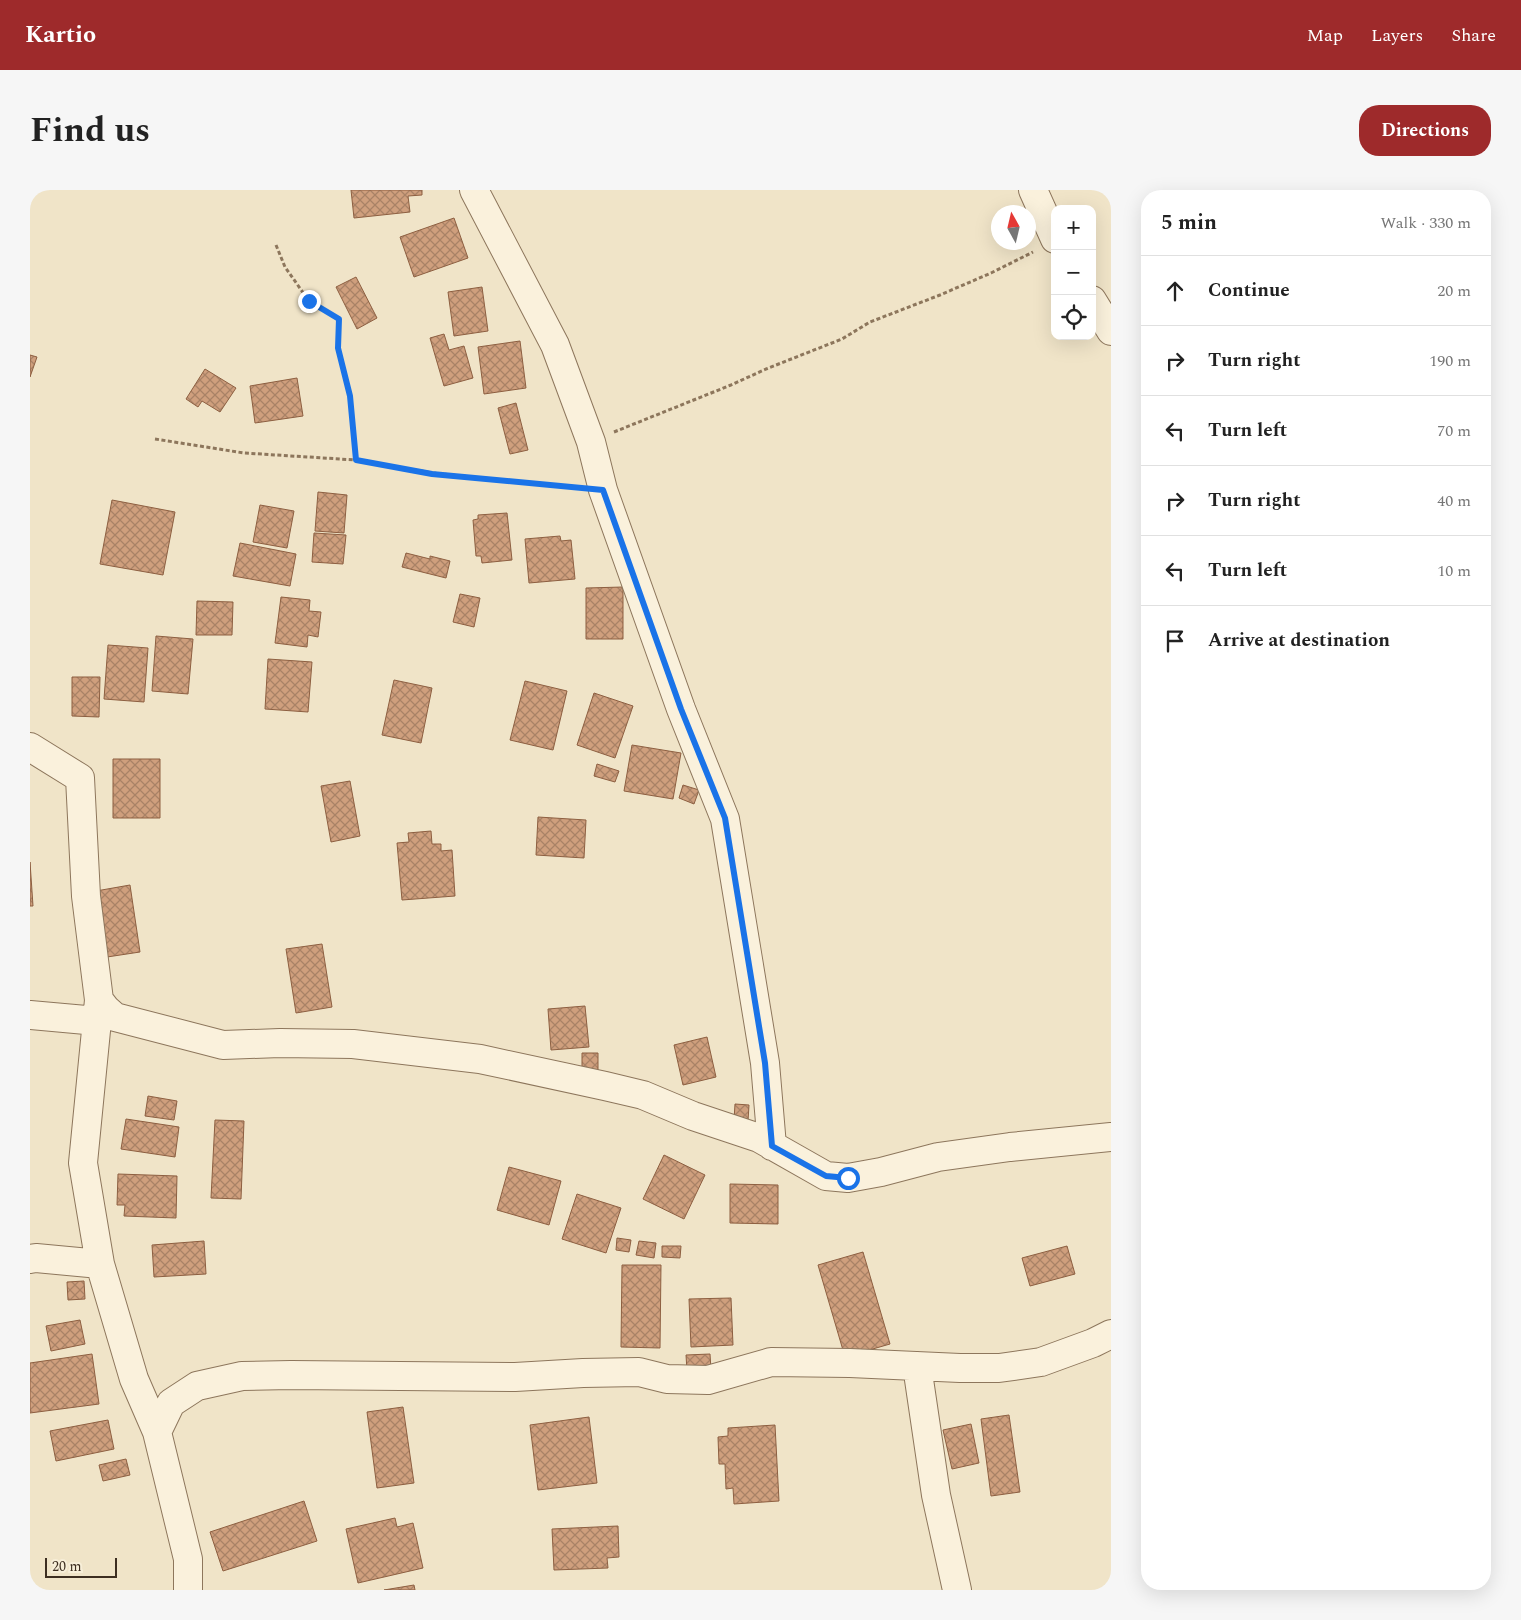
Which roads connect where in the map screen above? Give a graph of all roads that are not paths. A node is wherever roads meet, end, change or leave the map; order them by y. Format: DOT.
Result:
graph roads {
  1 [pos="474,190"];
  2 [pos="1033,190"];
  3 [pos="1051,230"];
  4 [pos="1096,307"];
  5 [pos="1111,331"];
  6 [pos="30,747"];
  7 [pos="98,1010"];
  8 [pos="30,1015"];
  9 [pos="1111,1137"];
  10 [pos="772,1146"];
  11 [pos="30,1259"];
  12 [pos="100,1264"];
  13 [pos="1111,1334"];
  14 [pos="917,1366"];
  15 [pos="157,1432"];
  16 [pos="188,1590"];
  17 [pos="957,1590"];
  1 -- 10 [label="street"];
  2 -- 3 [label="street"];
  4 -- 5 [label="street"];
  6 -- 7 [label="street"];
  7 -- 8 [label="street"];
  7 -- 10 [label="street"];
  7 -- 12 [label="street"];
  9 -- 10 [label="street"];
  11 -- 12 [label="street"];
  12 -- 15 [label="street"];
  13 -- 14 [label="street"];
  14 -- 15 [label="street"];
  14 -- 17 [label="street"];
  15 -- 16 [label="street"];
}
